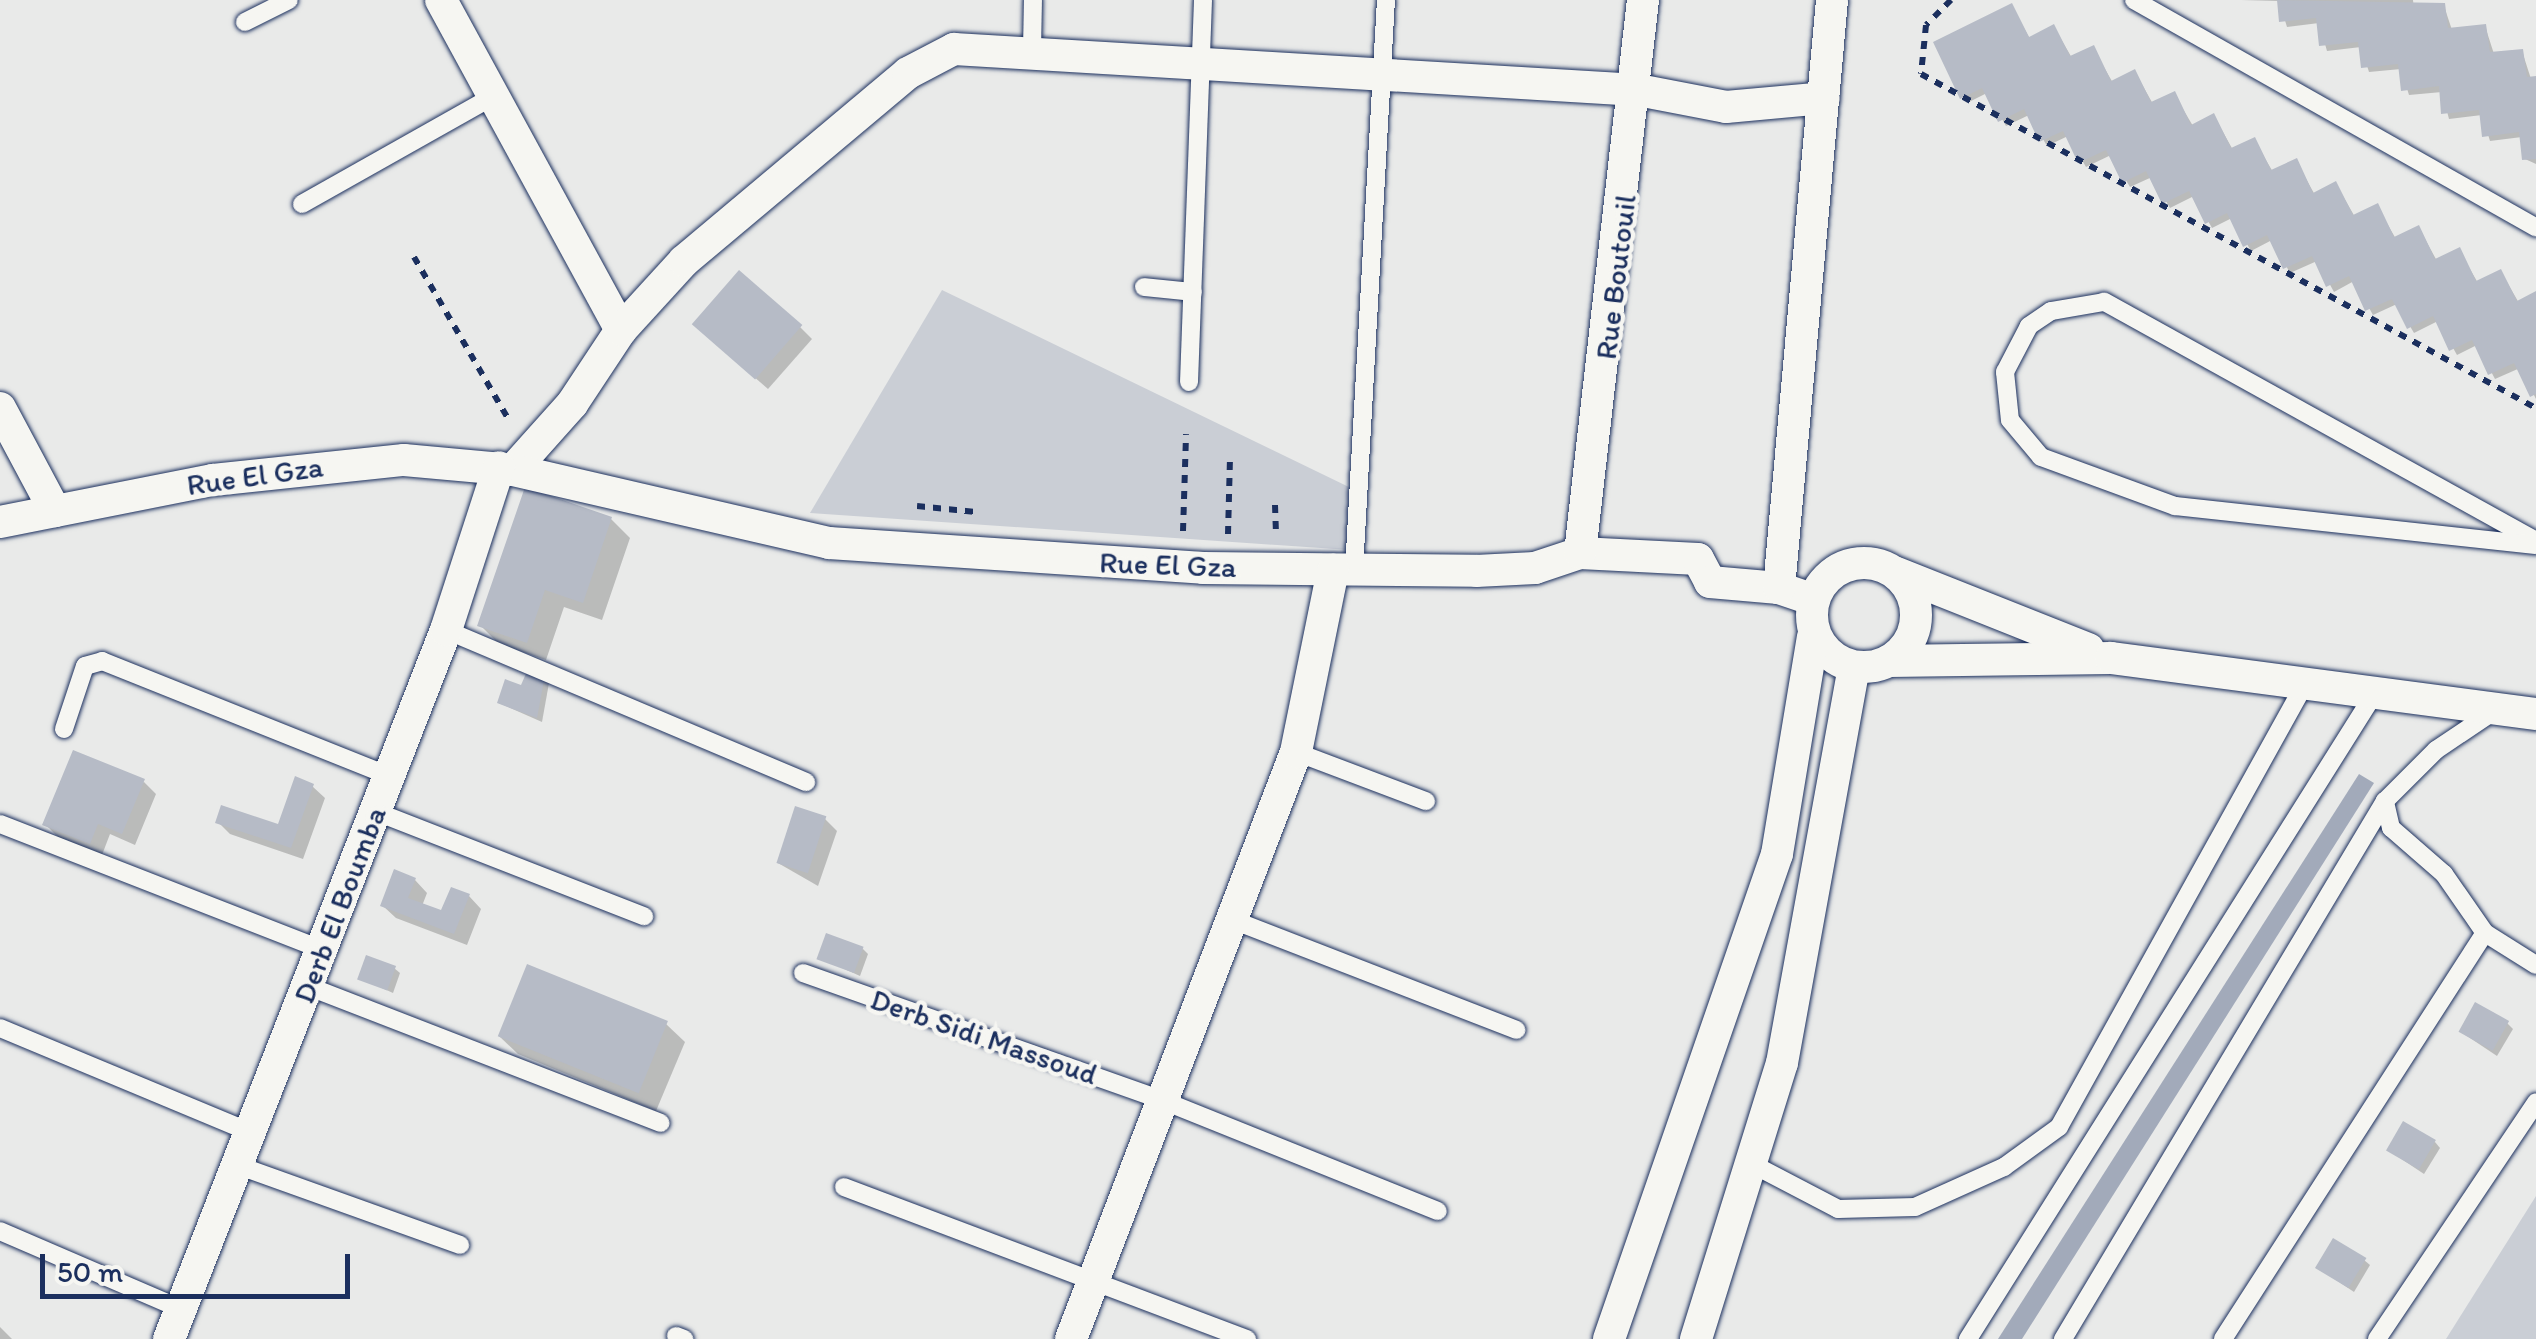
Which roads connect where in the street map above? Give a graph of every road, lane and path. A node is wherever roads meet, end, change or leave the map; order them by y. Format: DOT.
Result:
graph roads {
  1 [pos="289,0"];
  2 [pos="442,0"];
  3 [pos="1032,0"];
  4 [pos="1203,0"];
  5 [pos="1386,0"];
  6 [pos="1643,0"];
  7 [pos="1832,0"];
  8 [pos="1951,0"];
  9 [pos="2134,0"];
  10 [pos="245,22"];
  11 [pos="1032,50"];
  12 [pos="1202,66"];
  13 [pos="1384,73"];
  14 [pos="1638,90"];
  15 [pos="497,94"];
  16 [pos="1824,98"];
  17 [pos="302,204"];
  18 [pos="2536,226"];
  19 [pos="414,257"];
  20 [pos="1144,287"];
  21 [pos="1193,292"];
  22 [pos="621,330"];
  23 [pos="1188,382"];
  24 [pos="0,408"];
  25 [pos="2536,408"];
  26 [pos="1186,434"];
  27 [pos="1230,457"];
  28 [pos="513,463"];
  29 [pos="1275,505"];
  30 [pos="55,511"];
  31 [pos="0,522"];
  32 [pos="1228,535"];
  33 [pos="1276,538"];
  34 [pos="2536,543"];
  35 [pos="1580,554"];
  36 [pos="1181,567"];
  37 [pos="1343,570"];
  38 [pos="1897,573"];
  39 [pos="1779,588"];
  40 [pos="1813,600"];
  41 [pos="446,630"];
  42 [pos="1813,636"];
  43 [pos="2111,658"];
  44 [pos="1889,661"];
  45 [pos="1854,668"];
  46 [pos="2306,682"];
  47 [pos="2376,691"];
  48 [pos="2498,708"];
  49 [pos="2536,714"];
  50 [pos="64,730"];
  51 [pos="1296,752"];
  52 [pos="389,776"];
  53 [pos="806,782"];
  54 [pos="1426,801"];
  55 [pos="2385,801"];
  56 [pos="374,811"];
  57 [pos="0,824"];
  58 [pos="644,916"];
  59 [pos="1233,920"];
  60 [pos="2485,933"];
  61 [pos="323,950"];
  62 [pos="2536,964"];
  63 [pos="803,973"];
  64 [pos="310,987"];
  65 [pos="0,1028"];
  66 [pos="1516,1030"];
  67 [pos="1164,1100"];
  68 [pos="2536,1102"];
  69 [pos="661,1123"];
  70 [pos="250,1132"];
  71 [pos="237,1164"];
  72 [pos="1754,1165"];
  73 [pos="844,1187"];
  74 [pos="1438,1212"];
  75 [pos="0,1231"];
  76 [pos="460,1245"];
  77 [pos="1094,1278"];
  78 [pos="175,1330"];
  79 [pos="1071,1339"];
  80 [pos="1247,1339"];
  81 [pos="1610,1339"];
  82 [pos="1696,1339"];
  83 [pos="1968,1339"];
  84 [pos="2063,1339"];
  85 [pos="2223,1339"];
  86 [pos="2377,1339"];
  1 -- 10 [label="lane"];
  2 -- 15 [label="street"];
  3 -- 11 [label="lane"];
  4 -- 12 [label="lane"];
  5 -- 13 [label="lane"];
  6 -- 14 [label="street, Rue Boutouil"];
  7 -- 16 [label="street"];
  8 -- 25 [label="path"];
  9 -- 18 [label="lane"];
  11 -- 12 [label="street"];
  11 -- 22 [label="street"];
  12 -- 13 [label="street"];
  12 -- 21 [label="lane"];
  13 -- 14 [label="street"];
  13 -- 37 [label="lane"];
  14 -- 16 [label="street"];
  14 -- 35 [label="street, Rue Boutouil"];
  15 -- 17 [label="lane"];
  15 -- 22 [label="street"];
  16 -- 39 [label="street"];
  19 -- 28 [label="path"];
  20 -- 21 [label="lane"];
  21 -- 23 [label="lane"];
  22 -- 28 [label="street"];
  24 -- 30 [label="street"];
  26 -- 36 [label="path"];
  27 -- 32 [label="path"];
  28 -- 30 [label="street, Rue El Gza"];
  28 -- 36 [label="street, Rue El Gza"];
  28 -- 41 [label="street, Derb El Boumba"];
  29 -- 33 [label="path"];
  30 -- 31 [label="street, Rue El Gza"];
  34 -- 34 [label="lane"];
  35 -- 37 [label="street, Rue El Gza"];
  35 -- 39 [label="street, Rue El Gza"];
  36 -- 37 [label="street, Rue El Gza"];
  37 -- 51 [label="street"];
  38 -- 40 [label="street"];
  38 -- 43 [label="street"];
  38 -- 44 [label="street"];
  39 -- 40 [label="street, Rue El Gza"];
  40 -- 42 [label="street"];
  41 -- 52 [label="street, Derb El Boumba"];
  41 -- 53 [label="lane"];
  42 -- 45 [label="street"];
  42 -- 81 [label="street"];
  43 -- 44 [label="street"];
  43 -- 46 [label="street"];
  44 -- 45 [label="street"];
  45 -- 72 [label="street"];
  46 -- 47 [label="street"];
  46 -- 72 [label="lane"];
  47 -- 48 [label="street"];
  47 -- 83 [label="lane"];
  48 -- 49 [label="street"];
  48 -- 55 [label="lane"];
  50 -- 52 [label="lane"];
  51 -- 54 [label="lane"];
  51 -- 59 [label="street"];
  52 -- 56 [label="street, Derb El Boumba"];
  55 -- 60 [label="lane"];
  55 -- 84 [label="lane"];
  56 -- 58 [label="lane"];
  56 -- 61 [label="street, Derb El Boumba"];
  57 -- 61 [label="lane"];
  59 -- 66 [label="lane"];
  59 -- 67 [label="street"];
  60 -- 62 [label="lane"];
  60 -- 85 [label="lane"];
  61 -- 64 [label="street, Derb El Boumba"];
  63 -- 67 [label="lane, Derb Sidi Massoud"];
  64 -- 69 [label="lane"];
  64 -- 70 [label="street, Derb El Boumba"];
  65 -- 70 [label="lane"];
  67 -- 74 [label="lane, Derb Sidi Massoud"];
  67 -- 77 [label="street"];
  68 -- 86 [label="lane"];
  70 -- 71 [label="street, Derb El Boumba"];
  71 -- 76 [label="lane"];
  71 -- 78 [label="street, Derb El Boumba"];
  72 -- 82 [label="street"];
  73 -- 77 [label="lane"];
  75 -- 78 [label="lane"];
  77 -- 79 [label="street"];
  77 -- 80 [label="lane"];
}
